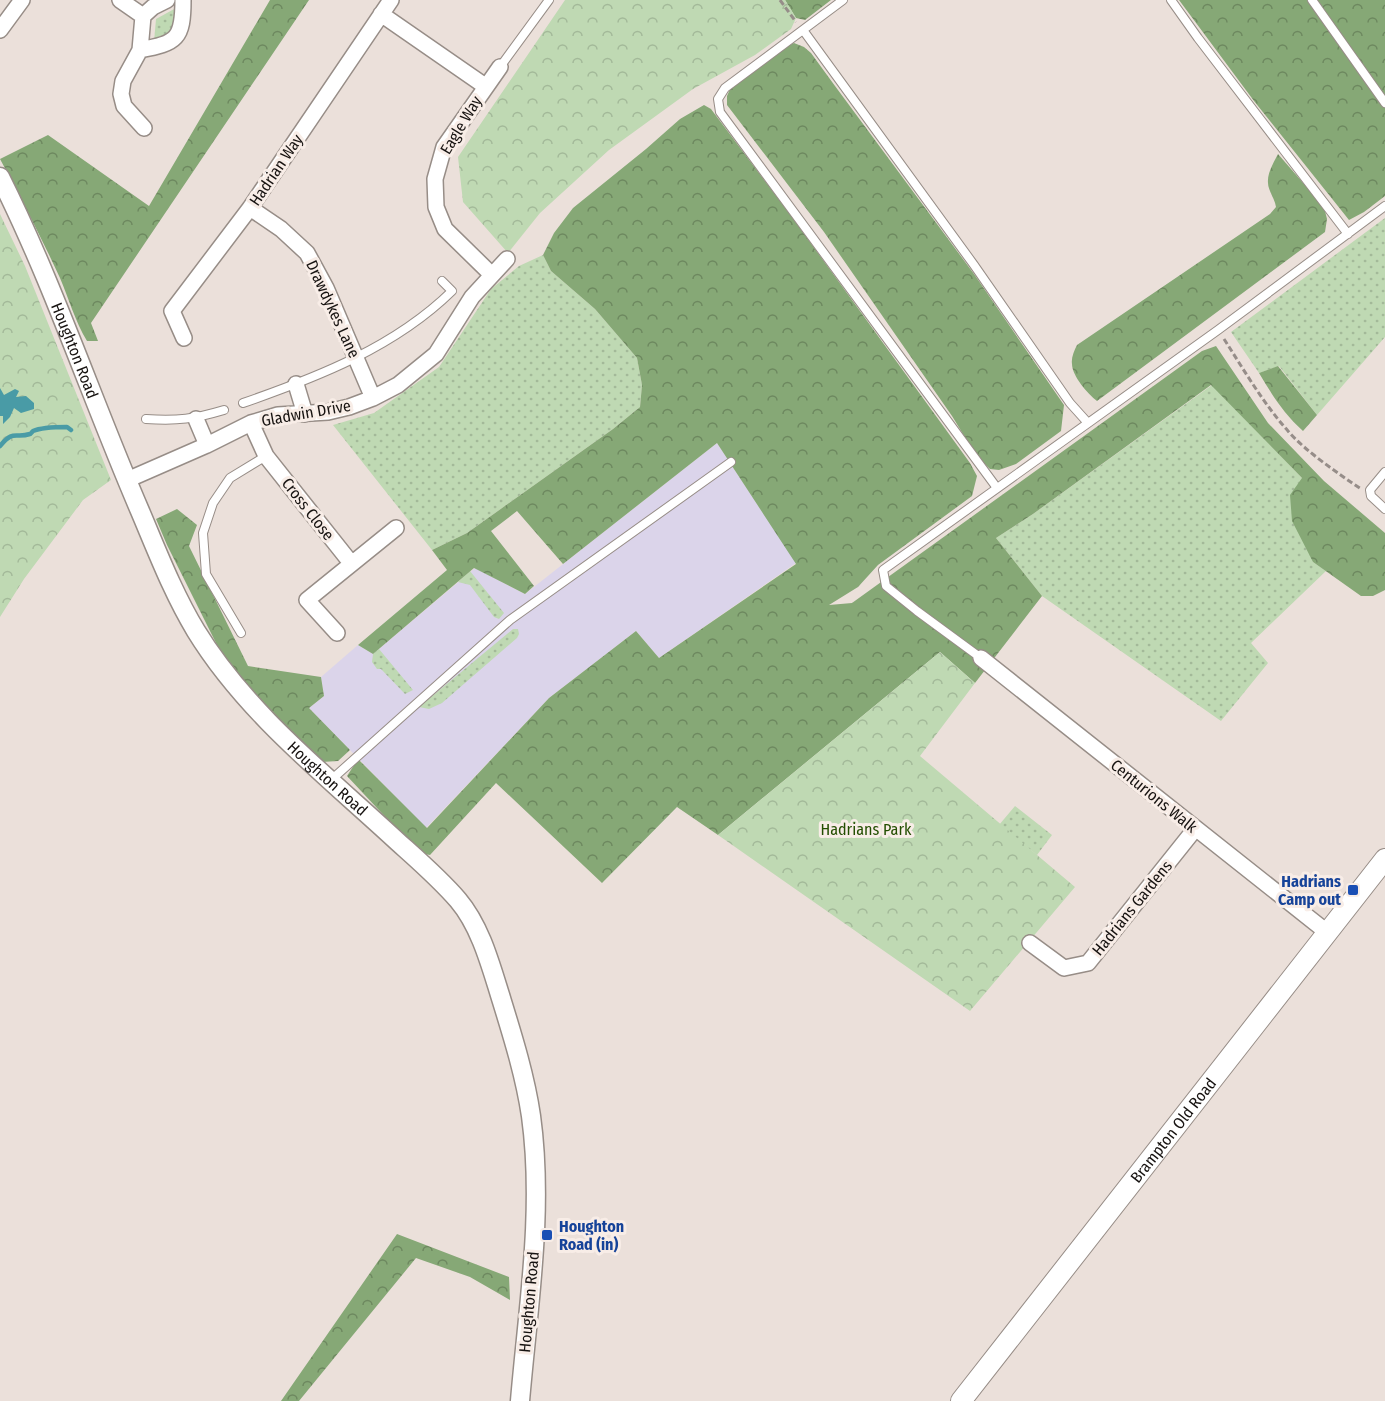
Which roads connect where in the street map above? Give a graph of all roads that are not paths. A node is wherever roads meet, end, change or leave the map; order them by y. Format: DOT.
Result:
graph roads {
  1 [pos="22,0"];
  2 [pos="120,0"];
  3 [pos="167,0"];
  4 [pos="183,0"];
  5 [pos="391,0"];
  6 [pos="549,0"];
  7 [pos="843,0"];
  8 [pos="1171,0"];
  9 [pos="1312,0"];
  10 [pos="381,14"];
  11 [pos="142,16"];
  12 [pos="0,30"];
  13 [pos="803,30"];
  14 [pos="140,50"];
  15 [pos="500,67"];
  16 [pos="486,86"];
  17 [pos="1385,103"];
  18 [pos="144,128"];
  19 [pos="0,177"];
  20 [pos="1385,206"];
  21 [pos="250,208"];
  22 [pos="1348,234"];
  23 [pos="507,259"];
  24 [pos="492,275"];
  25 [pos="442,282"];
  26 [pos="184,338"];
  27 [pos="356,358"];
  28 [pos="296,384"];
  29 [pos="373,398"];
  30 [pos="243,403"];
  31 [pos="224,410"];
  32 [pos="305,414"];
  33 [pos="146,419"];
  34 [pos="196,419"];
  35 [pos="251,423"];
  36 [pos="1088,423"];
  37 [pos="207,445"];
  38 [pos="266,456"];
  39 [pos="731,462"];
  40 [pos="1385,472"];
  41 [pos="127,480"];
  42 [pos="997,488"];
  43 [pos="1385,509"];
  44 [pos="396,528"];
  45 [pos="351,563"];
  46 [pos="241,633"];
  47 [pos="337,633"];
  48 [pos="981,658"];
  49 [pos="331,780"];
  50 [pos="1195,829"];
  51 [pos="1385,860"];
  52 [pos="1328,933"];
  53 [pos="1030,943"];
  54 [pos="520,1401"];
  55 [pos="961,1401"];
  1 -- 12 [label="street"];
  2 -- 11 [label="street"];
  3 -- 11 [label="street"];
  4 -- 14 [label="street"];
  5 -- 10 [label="street, Hadrian Way"];
  6 -- 15 [label="lane"];
  7 -- 13 [label="lane"];
  8 -- 22 [label="lane"];
  9 -- 17 [label="lane"];
  10 -- 16 [label="street"];
  10 -- 21 [label="street, Hadrian Way"];
  11 -- 14 [label="street"];
  13 -- 36 [label="lane"];
  13 -- 42 [label="lane"];
  14 -- 18 [label="street"];
  15 -- 16 [label="street, Eagle Way"];
  16 -- 24 [label="street, Eagle Way"];
  19 -- 41 [label="street, Houghton Road"];
  20 -- 22 [label="lane"];
  21 -- 26 [label="street, Hadrian Way"];
  21 -- 27 [label="street, Drawdykes Lane"];
  22 -- 36 [label="lane"];
  23 -- 24 [label="street, Gladwin Drive"];
  24 -- 29 [label="street, Gladwin Drive"];
  25 -- 27 [label="lane"];
  27 -- 28 [label="lane"];
  27 -- 29 [label="street, Drawdykes Lane"];
  28 -- 30 [label="lane"];
  28 -- 32 [label="street"];
  29 -- 32 [label="street, Gladwin Drive"];
  31 -- 34 [label="lane"];
  32 -- 35 [label="street, Gladwin Drive"];
  33 -- 34 [label="lane"];
  34 -- 37 [label="street"];
  35 -- 37 [label="street, Gladwin Drive"];
  35 -- 38 [label="street, Cross Close"];
  36 -- 42 [label="lane"];
  37 -- 41 [label="street, Gladwin Drive"];
  38 -- 45 [label="street, Cross Close"];
  38 -- 46 [label="lane"];
  39 -- 49 [label="lane"];
  40 -- 43 [label="lane"];
  41 -- 49 [label="street, Houghton Road"];
  42 -- 48 [label="lane"];
  44 -- 45 [label="street"];
  45 -- 47 [label="street"];
  48 -- 50 [label="street, Centurions Walk"];
  49 -- 54 [label="street, Houghton Road"];
  50 -- 52 [label="street, Centurions Walk"];
  50 -- 53 [label="street, Hadrians Gardens"];
  51 -- 52 [label="main road, Brampton Old Road"];
  52 -- 55 [label="main road, Brampton Old Road"];
}
